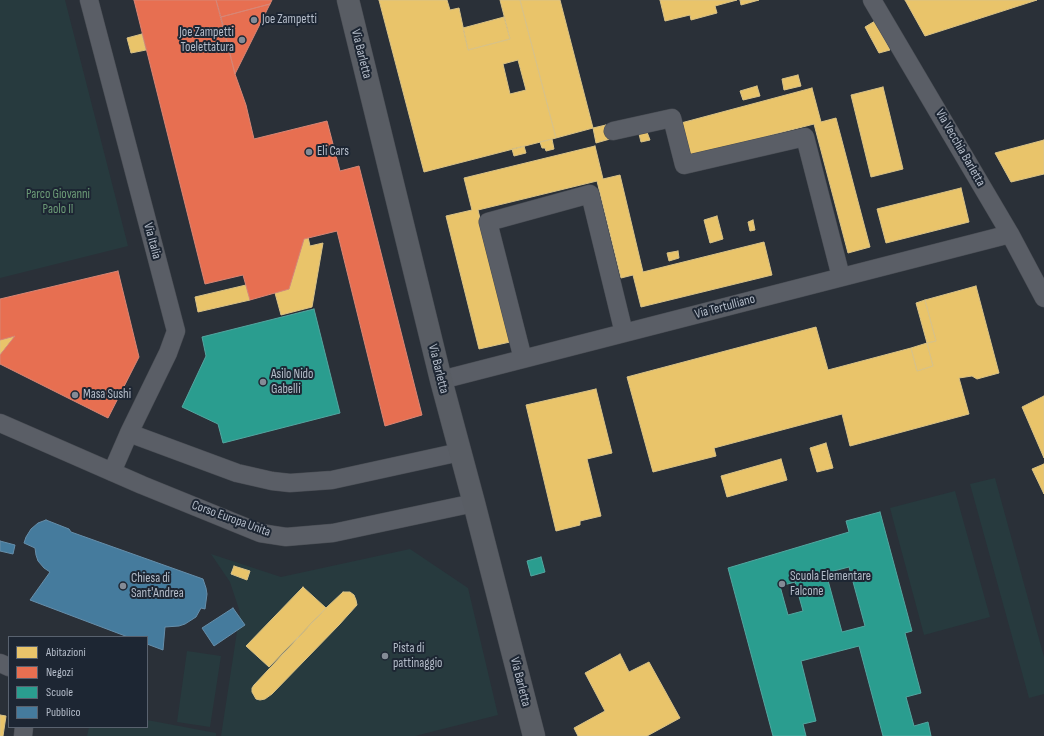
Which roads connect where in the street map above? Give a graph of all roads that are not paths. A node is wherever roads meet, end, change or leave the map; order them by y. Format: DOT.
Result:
graph roads {
  1 [pos="89,0"];
  2 [pos="348,0"];
  3 [pos="872,0"];
  4 [pos="613,132"];
  5 [pos="1010,234"];
  6 [pos="841,277"];
  7 [pos="1044,298"];
  8 [pos="624,333"];
  9 [pos="522,360"];
  10 [pos="441,380"];
  11 [pos="0,423"];
  12 [pos="129,433"];
  13 [pos="460,452"];
  14 [pos="112,472"];
  15 [pos="474,503"];
  16 [pos="534,736"];
  1 -- 12 [label="street, Via Italia"];
  2 -- 10 [label="main road, Via Barletta"];
  3 -- 5 [label="street, Via Vecchia Barletta"];
  4 -- 6 [label="street"];
  5 -- 6 [label="street, Via Tertulliano"];
  5 -- 7 [label="street, Via Vecchia Barletta"];
  6 -- 8 [label="street, Via Tertulliano"];
  8 -- 9 [label="street, Via Tertulliano"];
  8 -- 9 [label="street"];
  9 -- 10 [label="street, Via Tertulliano"];
  10 -- 13 [label="main road, Via Barletta"];
  11 -- 14 [label="street, Corso Europa Unita"];
  12 -- 13 [label="street"];
  12 -- 14 [label="street, Via Italia"];
  13 -- 15 [label="main road, Via Barletta"];
  14 -- 15 [label="street, Corso Europa Unita"];
  15 -- 16 [label="main road, Via Barletta"];
}
